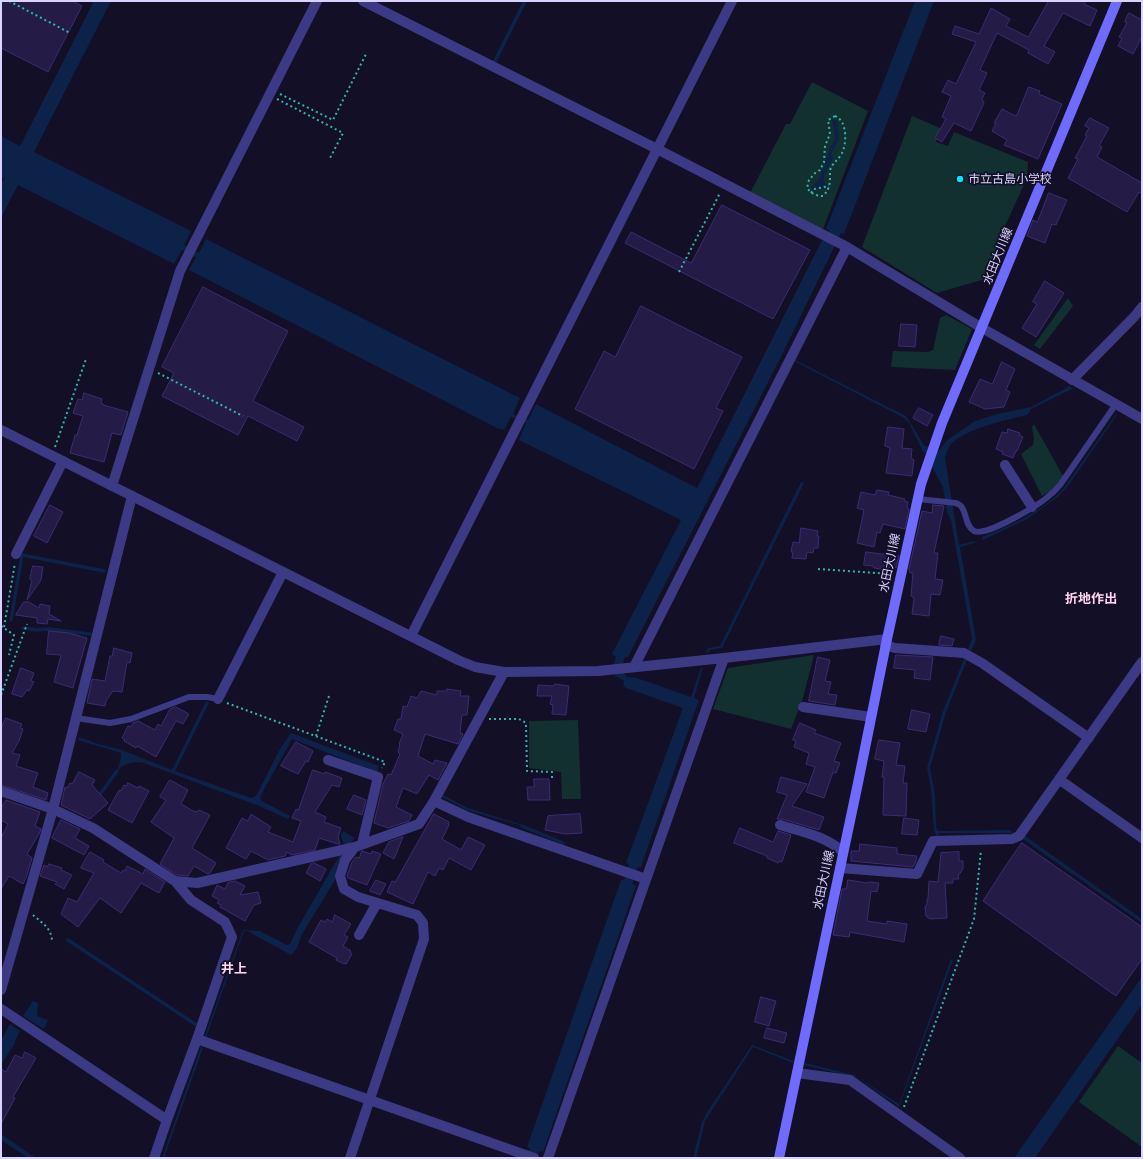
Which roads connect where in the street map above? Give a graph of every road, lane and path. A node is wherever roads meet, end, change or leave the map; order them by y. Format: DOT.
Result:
graph roads {
  1 [pos="9,1"];
  2 [pos="317,1"];
  3 [pos="363,1"];
  4 [pos="732,1"];
  5 [pos="1115,2"];
  6 [pos="70,33"];
  7 [pos="366,54"];
  8 [pos="271,92"];
  9 [pos="657,149"];
  10 [pos="329,160"];
  11 [pos="724,184"];
  12 [pos="830,185"];
  13 [pos="811,193"];
  14 [pos="845,246"];
  15 [pos="679,272"];
  16 [pos="1142,307"];
  17 [pos="982,328"];
  18 [pos="86,359"];
  19 [pos="149,371"];
  20 [pos="1072,380"];
  21 [pos="1116,404"];
  22 [pos="243,416"];
  23 [pos="1142,419"];
  24 [pos="1,430"];
  25 [pos="52,456"];
  26 [pos="63,461"];
  27 [pos="1005,465"];
  28 [pos="112,486"];
  29 [pos="132,496"];
  30 [pos="918,498"];
  31 [pos="1032,508"];
  32 [pos="16,554"];
  33 [pos="818,569"];
  34 [pos="283,572"];
  35 [pos="901,574"];
  36 [pos="27,624"];
  37 [pos="2,626"];
  38 [pos="411,636"];
  39 [pos="886,642"];
  40 [pos="10,655"];
  41 [pos="724,658"];
  42 [pos="1142,662"];
  43 [pos="632,667"];
  44 [pos="504,672"];
  45 [pos="1,694"];
  46 [pos="329,696"];
  47 [pos="218,699"];
  48 [pos="803,707"];
  49 [pos="871,717"];
  50 [pos="76,718"];
  51 [pos="478,719"];
  52 [pos="316,736"];
  53 [pos="1089,738"];
  54 [pos="328,760"];
  55 [pos="378,776"];
  56 [pos="552,780"];
  57 [pos="1060,780"];
  58 [pos="1,792"];
  59 [pos="434,801"];
  60 [pos="53,809"];
  61 [pos="780,825"];
  62 [pos="1142,838"];
  63 [pos="982,841"];
  64 [pos="358,846"];
  65 [pos="843,852"];
  66 [pos="840,868"];
  67 [pos="644,878"];
  68 [pos="175,881"];
  69 [pos="377,903"];
  70 [pos="24,908"];
  71 [pos="359,935"];
  72 [pos="52,942"];
  73 [pos="1,990"];
  74 [pos="1,1009"];
  75 [pos="197,1039"];
  76 [pos="797,1072"];
  77 [pos="370,1101"];
  78 [pos="901,1116"];
  79 [pos="167,1120"];
  80 [pos="154,1158"];
  81 [pos="350,1158"];
  82 [pos="534,1158"];
  83 [pos="548,1158"];
  84 [pos="779,1158"];
  85 [pos="960,1158"];
  1 -- 6 [label="path"];
  2 -- 8 [label="street"];
  3 -- 9 [label="street"];
  4 -- 9 [label="street"];
  5 -- 17 [label="main road, 水田大川線"];
  7 -- 8 [label="path"];
  8 -- 10 [label="path"];
  8 -- 19 [label="street"];
  9 -- 11 [label="street"];
  9 -- 38 [label="street"];
  11 -- 14 [label="street"];
  11 -- 15 [label="path"];
  12 -- 13 [label="path"];
  12 -- 13 [label="path"];
  12 -- 13 [label="path"];
  14 -- 17 [label="street"];
  14 -- 43 [label="street"];
  16 -- 20 [label="street"];
  17 -- 20 [label="street"];
  17 -- 30 [label="main road, 水田大川線"];
  18 -- 25 [label="path"];
  19 -- 22 [label="path"];
  19 -- 28 [label="street"];
  20 -- 21 [label="street"];
  21 -- 23 [label="street"];
  21 -- 31 [label="lane"];
  24 -- 25 [label="street"];
  25 -- 26 [label="street"];
  26 -- 28 [label="street"];
  26 -- 32 [label="street"];
  27 -- 31 [label="street"];
  28 -- 29 [label="street"];
  29 -- 34 [label="street"];
  29 -- 50 [label="street"];
  30 -- 31 [label="lane"];
  30 -- 35 [label="main road, 水田大川線"];
  32 -- 37 [label="path"];
  33 -- 35 [label="path"];
  34 -- 38 [label="street"];
  34 -- 47 [label="street"];
  35 -- 39 [label="main road, 水田大川線"];
  36 -- 45 [label="path"];
  37 -- 40 [label="path"];
  38 -- 44 [label="street"];
  39 -- 41 [label="street"];
  39 -- 49 [label="main road, 水田大川線"];
  39 -- 53 [label="street"];
  41 -- 43 [label="street"];
  41 -- 67 [label="street"];
  42 -- 53 [label="street"];
  43 -- 44 [label="street"];
  44 -- 51 [label="street"];
  46 -- 52 [label="path"];
  47 -- 50 [label="lane"];
  47 -- 52 [label="path"];
  48 -- 49 [label="street"];
  49 -- 65 [label="main road, 水田大川線"];
  50 -- 60 [label="street"];
  51 -- 56 [label="path"];
  51 -- 59 [label="street"];
  52 -- 55 [label="path"];
  53 -- 57 [label="street"];
  54 -- 55 [label="street"];
  55 -- 64 [label="street"];
  57 -- 62 [label="street"];
  57 -- 63 [label="street"];
  58 -- 60 [label="street"];
  59 -- 64 [label="street"];
  59 -- 67 [label="street"];
  60 -- 68 [label="street"];
  60 -- 70 [label="street"];
  61 -- 65 [label="street"];
  63 -- 66 [label="street"];
  63 -- 78 [label="path"];
  64 -- 68 [label="street"];
  64 -- 69 [label="street"];
  65 -- 66 [label="main road, 水田大川線"];
  66 -- 76 [label="main road, 水田大川線"];
  67 -- 83 [label="street"];
  68 -- 75 [label="street"];
  69 -- 71 [label="street"];
  69 -- 77 [label="street"];
  70 -- 72 [label="path"];
  70 -- 73 [label="street"];
  74 -- 79 [label="street"];
  75 -- 77 [label="street"];
  75 -- 79 [label="street"];
  76 -- 78 [label="street"];
  76 -- 84 [label="main road, 水田大川線"];
  77 -- 81 [label="street"];
  77 -- 82 [label="street"];
  78 -- 85 [label="street"];
  79 -- 80 [label="street"];
}
